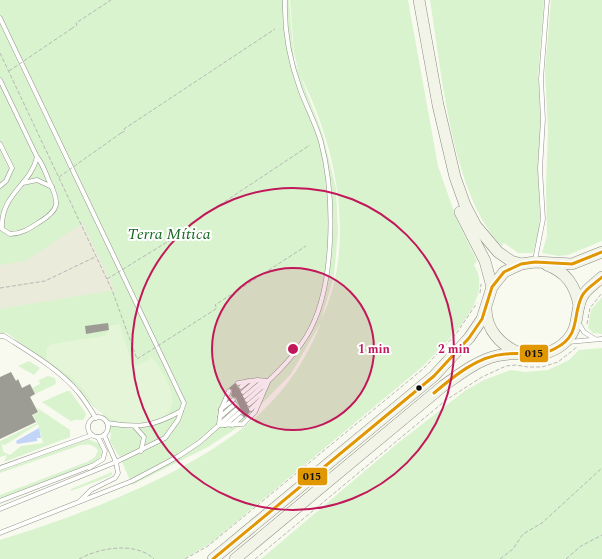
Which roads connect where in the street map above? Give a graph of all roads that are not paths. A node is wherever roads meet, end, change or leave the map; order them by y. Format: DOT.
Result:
graph roads {
  1 [pos="285,0"];
  2 [pos="412,0"];
  3 [pos="419,0"];
  4 [pos="547,0"];
  5 [pos="0,18"];
  6 [pos="0,80"];
  7 [pos="0,144"];
  8 [pos="37,156"];
  9 [pos="20,184"];
  10 [pos="0,186"];
  11 [pos="52,187"];
  12 [pos="602,252"];
  13 [pos="539,263"];
  14 [pos="521,264"];
  15 [pos="602,277"];
  16 [pos="486,284"];
  17 [pos="482,298"];
  18 [pos="579,306"];
  19 [pos="578,321"];
  20 [pos="0,336"];
  21 [pos="602,339"];
  22 [pos="596,340"];
  23 [pos="564,343"];
  24 [pos="521,354"];
  25 [pos="257,380"];
  26 [pos="248,381"];
  27 [pos="263,381"];
  28 [pos="268,381"];
  29 [pos="238,383"];
  30 [pos="265,390"];
  31 [pos="246,398"];
  32 [pos="262,399"];
  33 [pos="221,410"];
  34 [pos="181,411"];
  35 [pos="238,411"];
  36 [pos="96,418"];
  37 [pos="219,418"];
  38 [pos="107,423"];
  39 [pos="218,424"];
  40 [pos="225,425"];
  41 [pos="232,425"];
  42 [pos="135,427"];
  43 [pos="92,435"];
  44 [pos="104,435"];
  45 [pos="98,437"];
  46 [pos="141,451"];
  47 [pos="116,462"];
  48 [pos="91,466"];
  49 [pos="0,468"];
  50 [pos="81,476"];
  51 [pos="19,494"];
  52 [pos="32,495"];
  53 [pos="0,501"];
  54 [pos="78,503"];
  55 [pos="0,508"];
  56 [pos="0,533"];
  57 [pos="213,559"];
  58 [pos="235,559"];
  1 -- 28 [label="lane"];
  2 -- 16 [label="main road"];
  3 -- 14 [label="main road"];
  4 -- 13 [label="lane"];
  5 -- 34 [label="lane"];
  6 -- 8 [label="lane"];
  7 -- 10 [label="lane"];
  8 -- 9 [label="lane"];
  8 -- 11 [label="lane"];
  9 -- 11 [label="lane"];
  9 -- 11 [label="lane"];
  12 -- 13 [label="main road"];
  13 -- 14 [label="main road"];
  13 -- 18 [label="main road"];
  14 -- 16 [label="main road"];
  15 -- 18 [label="main road"];
  16 -- 17 [label="main road"];
  17 -- 24 [label="main road"];
  17 -- 57 [label="main road"];
  18 -- 19 [label="main road"];
  19 -- 22 [label="lane"];
  19 -- 23 [label="main road"];
  20 -- 36 [label="lane"];
  21 -- 22 [label="lane"];
  22 -- 23 [label="lane"];
  23 -- 24 [label="main road"];
  24 -- 58 [label="main road"];
  25 -- 26 [label="lane"];
  25 -- 27 [label="lane"];
  25 -- 31 [label="lane"];
  26 -- 29 [label="lane"];
  26 -- 31 [label="lane"];
  27 -- 28 [label="lane"];
  27 -- 31 [label="lane"];
  28 -- 30 [label="lane"];
  28 -- 31 [label="lane"];
  30 -- 31 [label="lane"];
  30 -- 32 [label="lane"];
  31 -- 32 [label="lane"];
  32 -- 41 [label="lane"];
  33 -- 33 [label="lane"];
  33 -- 37 [label="lane"];
  34 -- 42 [label="lane"];
  34 -- 46 [label="lane"];
  35 -- 37 [label="lane"];
  35 -- 39 [label="lane"];
  35 -- 40 [label="lane"];
  35 -- 41 [label="lane"];
  36 -- 38 [label="lane"];
  36 -- 43 [label="lane"];
  37 -- 39 [label="lane"];
  38 -- 42 [label="lane"];
  38 -- 44 [label="lane"];
  39 -- 40 [label="lane"];
  39 -- 54 [label="lane"];
  40 -- 41 [label="lane"];
  42 -- 46 [label="lane"];
  43 -- 45 [label="lane"];
  43 -- 49 [label="lane"];
  44 -- 45 [label="lane"];
  44 -- 47 [label="lane"];
  45 -- 48 [label="lane"];
  46 -- 47 [label="lane"];
  47 -- 50 [label="lane"];
  47 -- 54 [label="lane"];
  48 -- 50 [label="lane"];
  48 -- 51 [label="lane"];
  50 -- 52 [label="lane"];
  51 -- 52 [label="lane"];
  51 -- 53 [label="lane"];
  52 -- 55 [label="lane"];
  54 -- 56 [label="lane"];
}
